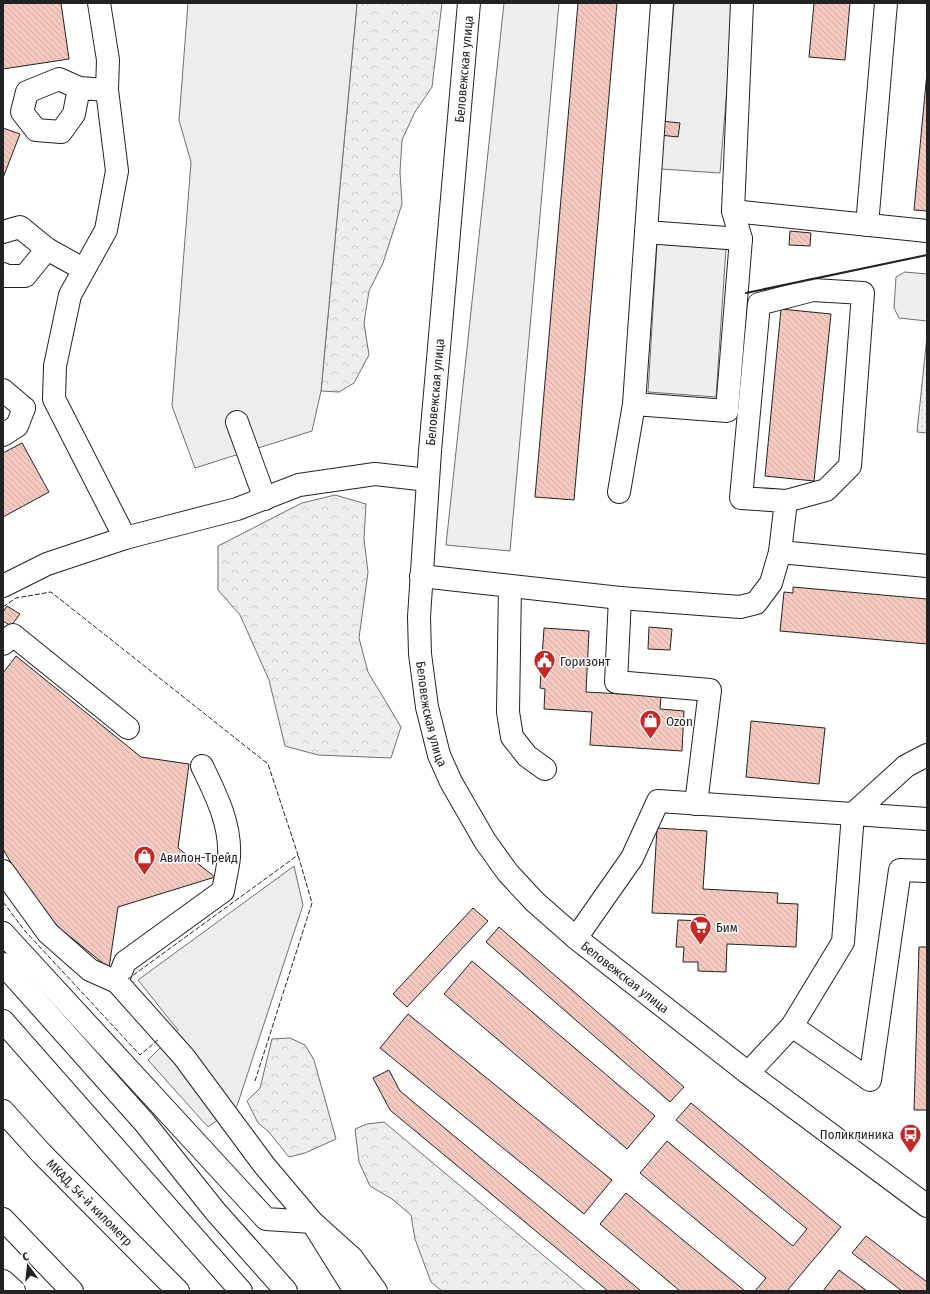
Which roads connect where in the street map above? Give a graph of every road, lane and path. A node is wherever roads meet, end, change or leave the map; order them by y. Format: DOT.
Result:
graph roads {
  1 [pos="99,3"];
  2 [pos="470,3"];
  3 [pos="662,3"];
  4 [pos="742,3"];
  5 [pos="886,3"];
  6 [pos="79,88"];
  7 [pos="107,90"];
  8 [pos="733,211"];
  9 [pos="867,225"];
  10 [pos="927,231"];
  11 [pos="3,232"];
  12 [pos="646,232"];
  13 [pos="741,238"];
  14 [pos="47,249"];
  15 [pos="83,269"];
  16 [pos="3,274"];
  17 [pos="3,390"];
  18 [pos="54,399"];
  19 [pos="634,404"];
  20 [pos="24,408"];
  21 [pos="237,422"];
  22 [pos="3,435"];
  23 [pos="428,480"];
  24 [pos="619,492"];
  25 [pos="265,499"];
  26 [pos="786,501"];
  27 [pos="125,538"];
  28 [pos="780,552"];
  29 [pos="927,566"];
  30 [pos="421,576"];
  31 [pos="3,586"];
  32 [pos="510,586"];
  33 [pos="620,598"];
  34 [pos="3,644"];
  35 [pos="128,728"];
  36 [pos="927,755"];
  37 [pos="202,766"];
  38 [pos="545,769"];
  39 [pos="696,804"];
  40 [pos="853,814"];
  41 [pos="927,819"];
  42 [pos="3,871"];
  43 [pos="927,871"];
  44 [pos="3,933"];
  45 [pos="576,938"];
  46 [pos="3,964"];
  47 [pos="117,982"];
  48 [pos="3,1021"];
  49 [pos="792,1026"];
  50 [pos="748,1073"];
  51 [pos="3,1111"];
  52 [pos="927,1206"];
  53 [pos="3,1220"];
  54 [pos="312,1222"];
  55 [pos="3,1281"];
  56 [pos="14,1291"];
  57 [pos="72,1291"];
  58 [pos="178,1291"];
  59 [pos="241,1291"];
  60 [pos="286,1291"];
  61 [pos="355,1291"];
  62 [pos="376,1291"];
  1 -- 7 [label="main road"];
  2 -- 23 [label="main road, Беловежская улица"];
  3 -- 12 [label="main road"];
  4 -- 8 [label="main road"];
  5 -- 9 [label="main road"];
  6 -- 7 [label="main road"];
  7 -- 15 [label="main road"];
  8 -- 9 [label="main road"];
  8 -- 13 [label="main road"];
  9 -- 10 [label="main road"];
  11 -- 14 [label="main road"];
  12 -- 13 [label="main road"];
  12 -- 19 [label="main road"];
  13 -- 19 [label="main road"];
  14 -- 15 [label="main road"];
  14 -- 16 [label="main road"];
  15 -- 18 [label="main road"];
  17 -- 20 [label="main road"];
  18 -- 20 [label="main road"];
  18 -- 27 [label="main road"];
  19 -- 24 [label="main road"];
  20 -- 22 [label="main road"];
  21 -- 25 [label="main road"];
  23 -- 25 [label="main road"];
  23 -- 30 [label="main road, Беловежская улица"];
  25 -- 27 [label="main road"];
  26 -- 26 [label="main road"];
  26 -- 28 [label="main road"];
  27 -- 31 [label="main road"];
  28 -- 29 [label="main road"];
  28 -- 33 [label="main road"];
  30 -- 32 [label="main road"];
  30 -- 45 [label="main road, Беловежская улица"];
  32 -- 33 [label="main road"];
  32 -- 38 [label="main road"];
  33 -- 39 [label="main road"];
  34 -- 35 [label="main road"];
  36 -- 40 [label="main road"];
  37 -- 47 [label="main road"];
  39 -- 40 [label="main road"];
  39 -- 45 [label="main road"];
  40 -- 41 [label="main road"];
  40 -- 49 [label="main road"];
  42 -- 47 [label="main road"];
  43 -- 49 [label="main road"];
  44 -- 54 [label="main road"];
  45 -- 50 [label="main road, Беловежская улица"];
  46 -- 60 [label="main road"];
  47 -- 54 [label="main road"];
  48 -- 59 [label="main road"];
  49 -- 50 [label="main road"];
  50 -- 52 [label="main road, Беловежская улица"];
  51 -- 58 [label="main road, МКАД, 54-й километр"];
  53 -- 57 [label="main road"];
  54 -- 61 [label="main road"];
  54 -- 62 [label="main road"];
  55 -- 56 [label="main road"];
}
